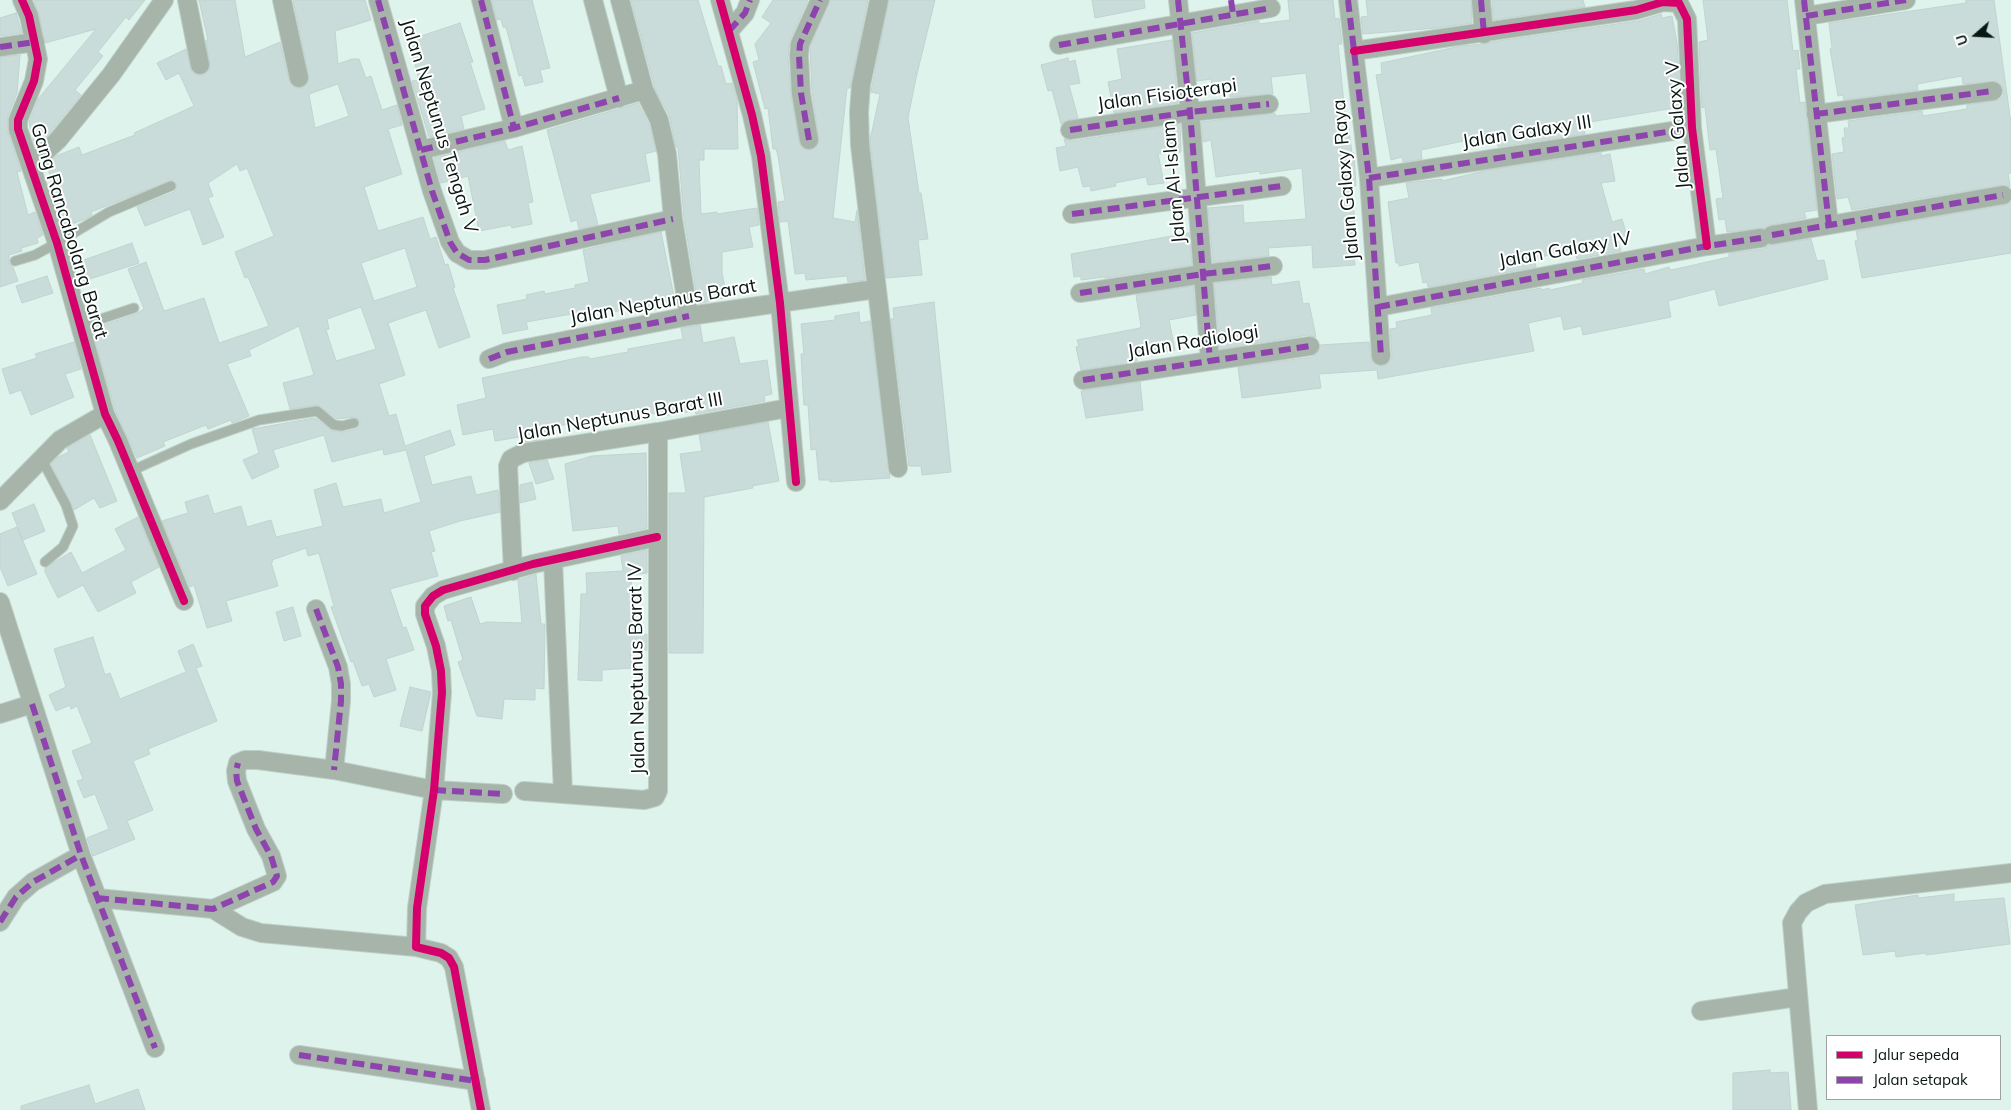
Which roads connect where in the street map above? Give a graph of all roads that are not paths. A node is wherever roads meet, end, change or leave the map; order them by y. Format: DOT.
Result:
graph roads {
  1 [pos="22,0"];
  2 [pos="164,0"];
  3 [pos="187,0"];
  4 [pos="282,0"];
  5 [pos="378,0"];
  6 [pos="482,0"];
  7 [pos="593,0"];
  8 [pos="620,0"];
  9 [pos="720,0"];
  10 [pos="750,0"];
  11 [pos="820,0"];
  12 [pos="879,0"];
  13 [pos="1178,0"];
  14 [pos="1348,0"];
  15 [pos="1481,0"];
  16 [pos="1906,0"];
  17 [pos="1232,7"];
  18 [pos="1270,8"];
  19 [pos="1805,8"];
  20 [pos="1180,24"];
  21 [pos="729,31"];
  22 [pos="1484,34"];
  23 [pos="35,42"];
  24 [pos="1059,45"];
  25 [pos="0,47"];
  26 [pos="1354,51"];
  27 [pos="200,65"];
  28 [pos="299,78"];
  29 [pos="644,90"];
  30 [pos="1992,91"];
  31 [pos="619,98"];
  32 [pos="1270,104"];
  33 [pos="1190,112"];
  34 [pos="1816,114"];
  35 [pos="514,128"];
  36 [pos="1692,128"];
  37 [pos="1070,130"];
  38 [pos="809,140"];
  39 [pos="421,150"];
  40 [pos="31,165"];
  41 [pos="1369,178"];
  42 [pos="171,186"];
  43 [pos="1282,186"];
  44 [pos="2003,195"];
  45 [pos="1196,198"];
  46 [pos="1072,214"];
  47 [pos="673,219"];
  48 [pos="1829,226"];
  49 [pos="57,243"];
  50 [pos="1707,246"];
  51 [pos="15,261"];
  52 [pos="1274,266"];
  53 [pos="1203,274"];
  54 [pos="876,289"];
  55 [pos="1080,293"];
  56 [pos="780,303"];
  57 [pos="1378,307"];
  58 [pos="134,308"];
  59 [pos="689,316"];
  60 [pos="80,326"];
  61 [pos="1310,346"];
  62 [pos="1381,356"];
  63 [pos="489,359"];
  64 [pos="1210,361"];
  65 [pos="1083,380"];
  66 [pos="788,408"];
  67 [pos="105,414"];
  68 [pos="354,423"];
  69 [pos="658,432"];
  70 [pos="41,458"];
  71 [pos="898,468"];
  72 [pos="131,471"];
  73 [pos="796,482"];
  74 [pos="0,501"];
  75 [pos="657,537"];
  76 [pos="553,560"];
  77 [pos="45,562"];
  78 [pos="514,570"];
  79 [pos="184,601"];
  80 [pos="0,603"];
  81 [pos="316,609"];
  82 [pos="32,704"];
  83 [pos="0,714"];
  84 [pos="334,770"];
  85 [pos="434,790"];
  86 [pos="524,791"];
  87 [pos="563,793"];
  88 [pos="503,794"];
  89 [pos="81,855"];
  90 [pos="2011,873"];
  91 [pos="97,898"];
  92 [pos="212,909"];
  93 [pos="0,922"];
  94 [pos="416,946"];
  95 [pos="1798,997"];
  96 [pos="1701,1011"];
  97 [pos="155,1048"];
  98 [pos="299,1055"];
  99 [pos="476,1082"];
  100 [pos="481,1110"];
  101 [pos="1808,1110"];
  1 -- 23 [label="street, Gang Rancabolang Barat"];
  2 -- 40 [label="street"];
  3 -- 27 [label="street"];
  4 -- 28 [label="street"];
  5 -- 39 [label="street, Jalan Neptunus Tengah V"];
  6 -- 35 [label="street"];
  7 -- 31 [label="street"];
  8 -- 29 [label="street"];
  9 -- 21 [label="street"];
  10 -- 21 [label="street"];
  11 -- 38 [label="street"];
  12 -- 54 [label="street"];
  13 -- 20 [label="street, Jalan Al-Islam"];
  14 -- 26 [label="street, Jalan Galaxy Raya"];
  15 -- 22 [label="street"];
  16 -- 19 [label="street"];
  17 -- 18 [label="street"];
  17 -- 20 [label="street"];
  19 -- 34 [label="street"];
  20 -- 24 [label="street"];
  20 -- 33 [label="street, Jalan Al-Islam"];
  21 -- 56 [label="street"];
  22 -- 26 [label="street"];
  22 -- 36 [label="street, Jalan Galaxy V"];
  23 -- 25 [label="street"];
  23 -- 40 [label="street, Gang Rancabolang Barat"];
  26 -- 41 [label="street, Jalan Galaxy Raya"];
  29 -- 31 [label="street"];
  29 -- 47 [label="street"];
  30 -- 34 [label="street"];
  31 -- 35 [label="street"];
  32 -- 33 [label="street, Jalan Fisioterapi"];
  33 -- 37 [label="street, Jalan Fisioterapi"];
  33 -- 45 [label="street, Jalan Al-Islam"];
  34 -- 48 [label="street"];
  35 -- 39 [label="street"];
  36 -- 41 [label="street, Jalan Galaxy III"];
  36 -- 50 [label="street, Jalan Galaxy V"];
  39 -- 47 [label="street, Jalan Neptunus Tengah V"];
  40 -- 49 [label="street, Gang Rancabolang Barat"];
  41 -- 57 [label="street, Jalan Galaxy Raya"];
  42 -- 49 [label="lane"];
  43 -- 45 [label="street"];
  44 -- 48 [label="street, Jalan Galaxy IV"];
  45 -- 46 [label="street"];
  45 -- 53 [label="street, Jalan Al-Islam"];
  47 -- 59 [label="street"];
  48 -- 50 [label="street, Jalan Galaxy IV"];
  49 -- 51 [label="lane"];
  49 -- 60 [label="street, Gang Rancabolang Barat"];
  50 -- 57 [label="street, Jalan Galaxy IV"];
  52 -- 53 [label="street"];
  53 -- 55 [label="street"];
  53 -- 64 [label="street, Jalan Al-Islam"];
  54 -- 56 [label="street, Jalan Neptunus Barat"];
  54 -- 71 [label="street"];
  56 -- 59 [label="street, Jalan Neptunus Barat"];
  56 -- 66 [label="street"];
  57 -- 62 [label="street, Jalan Galaxy Raya"];
  58 -- 60 [label="lane"];
  59 -- 63 [label="street, Jalan Neptunus Barat"];
  60 -- 67 [label="street, Gang Rancabolang Barat"];
  61 -- 64 [label="street, Jalan Radiologi"];
  64 -- 65 [label="street, Jalan Radiologi"];
  66 -- 69 [label="street, Jalan Neptunus Barat III"];
  66 -- 73 [label="street"];
  67 -- 70 [label="street"];
  67 -- 72 [label="street, Gang Rancabolang Barat"];
  68 -- 72 [label="lane"];
  69 -- 75 [label="street, Jalan Neptunus Barat IV"];
  69 -- 78 [label="street, Jalan Neptunus Barat III"];
  70 -- 74 [label="street"];
  70 -- 77 [label="lane"];
  72 -- 79 [label="street, Gang Rancabolang Barat"];
  75 -- 76 [label="street"];
  75 -- 87 [label="street, Jalan Neptunus Barat IV"];
  76 -- 78 [label="street"];
  76 -- 87 [label="street"];
  78 -- 85 [label="street"];
  80 -- 82 [label="street"];
  81 -- 84 [label="street"];
  82 -- 83 [label="street"];
  82 -- 89 [label="street"];
  84 -- 85 [label="street"];
  84 -- 92 [label="street"];
  85 -- 88 [label="street"];
  85 -- 94 [label="street"];
  86 -- 87 [label="street"];
  89 -- 91 [label="street"];
  89 -- 93 [label="street"];
  90 -- 95 [label="street"];
  91 -- 92 [label="street"];
  91 -- 97 [label="street"];
  92 -- 94 [label="street"];
  94 -- 99 [label="street"];
  95 -- 96 [label="street"];
  95 -- 101 [label="street"];
  98 -- 99 [label="street"];
  99 -- 100 [label="street"];
}
